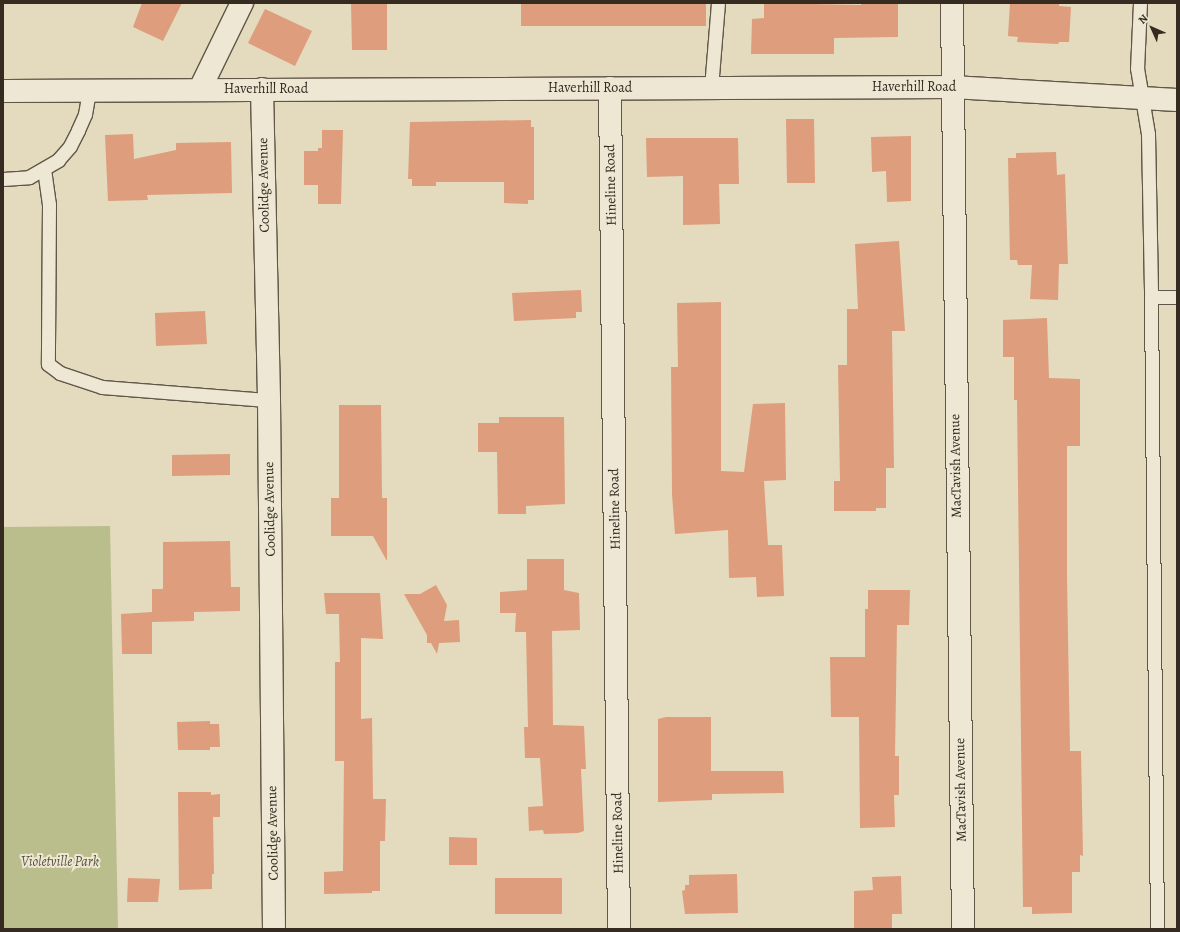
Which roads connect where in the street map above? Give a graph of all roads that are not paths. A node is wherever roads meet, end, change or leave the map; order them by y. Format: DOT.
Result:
graph roads {
  1 [pos="242,3"];
  2 [pos="718,3"];
  3 [pos="952,3"];
  4 [pos="1140,3"];
  5 [pos="952,87"];
  6 [pos="610,88"];
  7 [pos="711,88"];
  8 [pos="262,89"];
  9 [pos="200,90"];
  10 [pos="3,91"];
  11 [pos="89,91"];
  12 [pos="1142,98"];
  13 [pos="1177,100"];
  14 [pos="44,169"];
  15 [pos="3,179"];
  16 [pos="1151,296"];
  17 [pos="1177,297"];
  18 [pos="269,400"];
  19 [pos="274,929"];
  20 [pos="619,929"];
  21 [pos="962,929"];
  22 [pos="1157,929"];
  1 -- 9 [label="street"];
  2 -- 7 [label="lane"];
  3 -- 5 [label="street, MacTavish Avenue"];
  4 -- 12 [label="lane"];
  5 -- 7 [label="street, Haverhill Road"];
  5 -- 12 [label="street, Haverhill Road"];
  5 -- 21 [label="street, MacTavish Avenue"];
  6 -- 7 [label="street, Haverhill Road"];
  6 -- 8 [label="street, Haverhill Road"];
  6 -- 20 [label="street, Hineline Road"];
  8 -- 9 [label="street, Haverhill Road"];
  8 -- 18 [label="street, Coolidge Avenue"];
  9 -- 11 [label="street, Haverhill Road"];
  10 -- 11 [label="street, Haverhill Road"];
  11 -- 14 [label="lane"];
  12 -- 13 [label="street, Haverhill Road"];
  12 -- 16 [label="lane"];
  14 -- 15 [label="lane"];
  14 -- 18 [label="lane"];
  16 -- 17 [label="lane"];
  16 -- 22 [label="lane"];
  18 -- 19 [label="street, Coolidge Avenue"];
}
